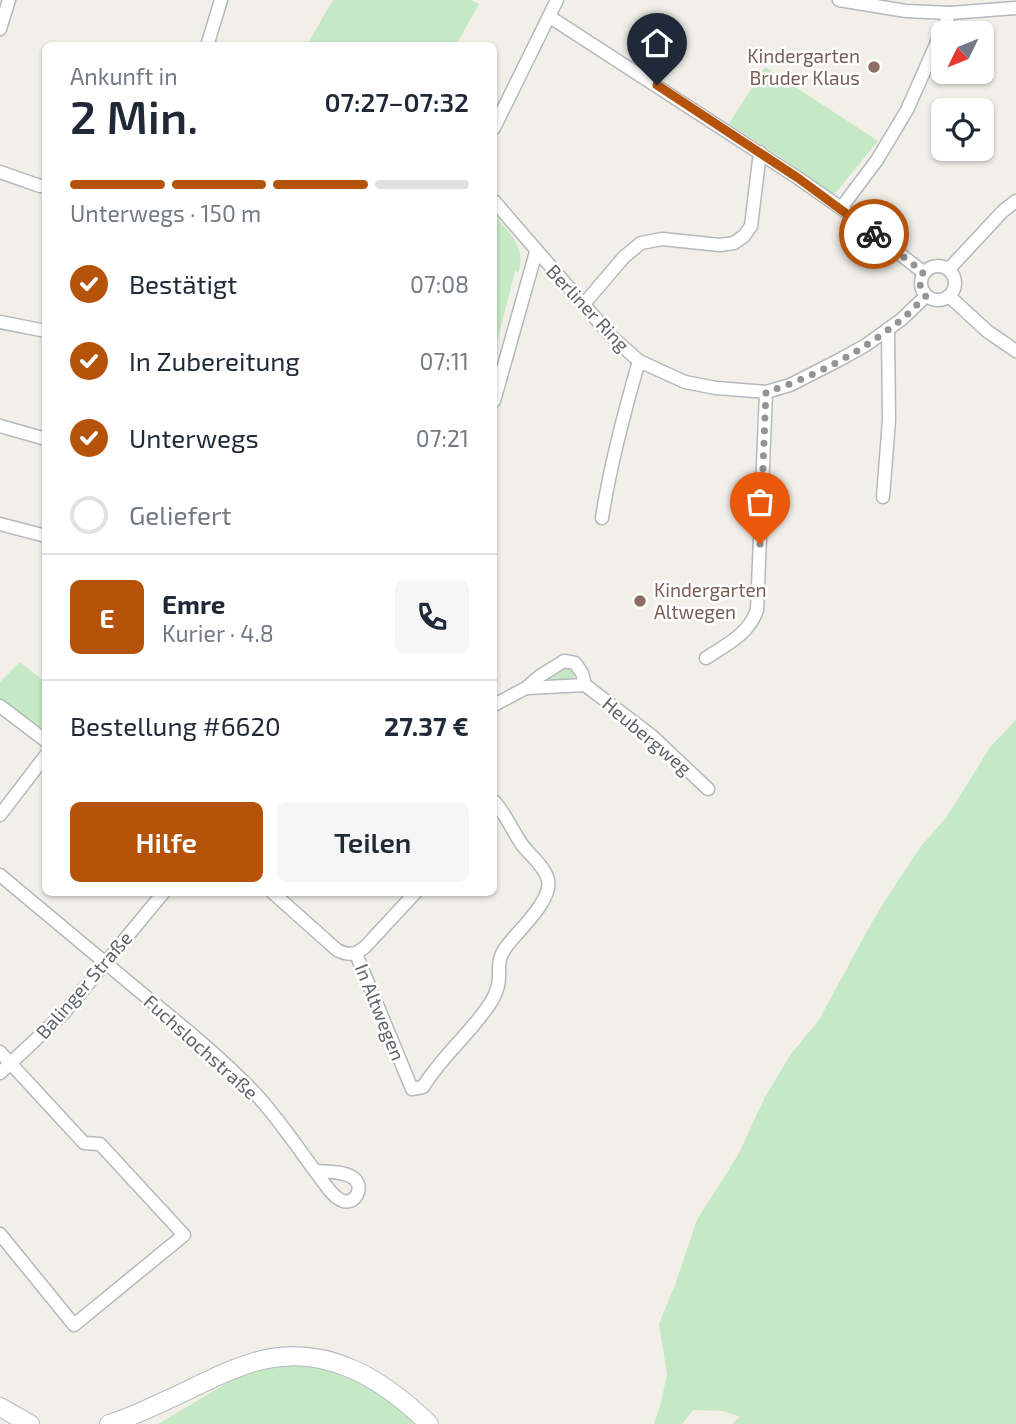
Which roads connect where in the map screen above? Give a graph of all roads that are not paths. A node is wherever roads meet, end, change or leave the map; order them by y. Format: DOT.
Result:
graph roads {
  1 [pos="9,0"];
  2 [pos="221,0"];
  3 [pos="557,0"];
  4 [pos="839,0"];
  5 [pos="1015,8"];
  6 [pos="950,13"];
  7 [pos="550,17"];
  8 [pos="0,29"];
  9 [pos="208,42"];
  10 [pos="497,122"];
  11 [pos="760,152"];
  12 [pos="0,173"];
  13 [pos="42,186"];
  14 [pos="1016,201"];
  15 [pos="497,205"];
  16 [pos="841,208"];
  17 [pos="536,252"];
  18 [pos="949,269"];
  19 [pos="923,272"];
  20 [pos="926,296"];
  21 [pos="950,296"];
  22 [pos="583,305"];
  23 [pos="0,322"];
  24 [pos="888,329"];
  25 [pos="42,330"];
  26 [pos="1016,351"];
  27 [pos="639,361"];
  28 [pos="497,390"];
  29 [pos="766,392"];
  30 [pos="0,426"];
  31 [pos="42,438"];
  32 [pos="883,497"];
  33 [pos="602,518"];
  34 [pos="0,524"];
  35 [pos="42,535"];
  36 [pos="706,658"];
  37 [pos="585,685"];
  38 [pos="526,688"];
  39 [pos="497,703"];
  40 [pos="0,706"];
  41 [pos="42,738"];
  42 [pos="42,760"];
  43 [pos="708,789"];
  44 [pos="497,804"];
  45 [pos="0,815"];
  46 [pos="0,875"];
  47 [pos="161,896"];
  48 [pos="276,896"];
  49 [pos="412,896"];
  50 [pos="356,954"];
  51 [pos="106,963"];
  52 [pos="0,1052"];
  53 [pos="11,1064"];
  54 [pos="0,1073"];
  55 [pos="316,1171"];
  56 [pos="0,1234"];
  57 [pos="209,1381"];
  58 [pos="0,1408"];
  59 [pos="30,1424"];
  60 [pos="109,1424"];
  61 [pos="143,1424"];
  62 [pos="429,1424"];
  1 -- 8 [label="street"];
  2 -- 9 [label="street"];
  3 -- 7 [label="street"];
  4 -- 6 [label="street"];
  5 -- 6 [label="street"];
  6 -- 16 [label="street"];
  7 -- 10 [label="street"];
  7 -- 11 [label="street"];
  11 -- 16 [label="street"];
  11 -- 22 [label="street"];
  12 -- 13 [label="street"];
  14 -- 18 [label="street"];
  15 -- 17 [label="street, Berliner Ring"];
  16 -- 19 [label="street"];
  17 -- 22 [label="street, Berliner Ring"];
  17 -- 28 [label="street"];
  18 -- 19 [label="street"];
  18 -- 21 [label="street"];
  19 -- 20 [label="street"];
  20 -- 21 [label="street"];
  20 -- 24 [label="street, Berliner Ring"];
  21 -- 26 [label="street"];
  22 -- 27 [label="street, Berliner Ring"];
  23 -- 25 [label="street"];
  24 -- 29 [label="street, Berliner Ring"];
  24 -- 32 [label="street"];
  27 -- 29 [label="street, Berliner Ring"];
  27 -- 33 [label="street"];
  29 -- 36 [label="street"];
  30 -- 31 [label="street"];
  34 -- 35 [label="street"];
  37 -- 38 [label="street, Heubergweg"];
  37 -- 38 [label="street, Heubergweg"];
  37 -- 43 [label="street, Heubergweg"];
  38 -- 39 [label="street, Heubergweg"];
  40 -- 41 [label="street"];
  42 -- 45 [label="street"];
  44 -- 50 [label="street, In Altwegen"];
  46 -- 51 [label="street, Fuchslochstraße"];
  47 -- 51 [label="street, Balinger Straße"];
  48 -- 50 [label="street"];
  49 -- 50 [label="street"];
  51 -- 53 [label="street, Balinger Straße"];
  51 -- 55 [label="street, Fuchslochstraße"];
  52 -- 53 [label="street"];
  53 -- 54 [label="street, Balinger Straße"];
  53 -- 56 [label="street"];
  57 -- 60 [label="street"];
  57 -- 61 [label="street"];
  57 -- 62 [label="street"];
  58 -- 59 [label="street"];
}
